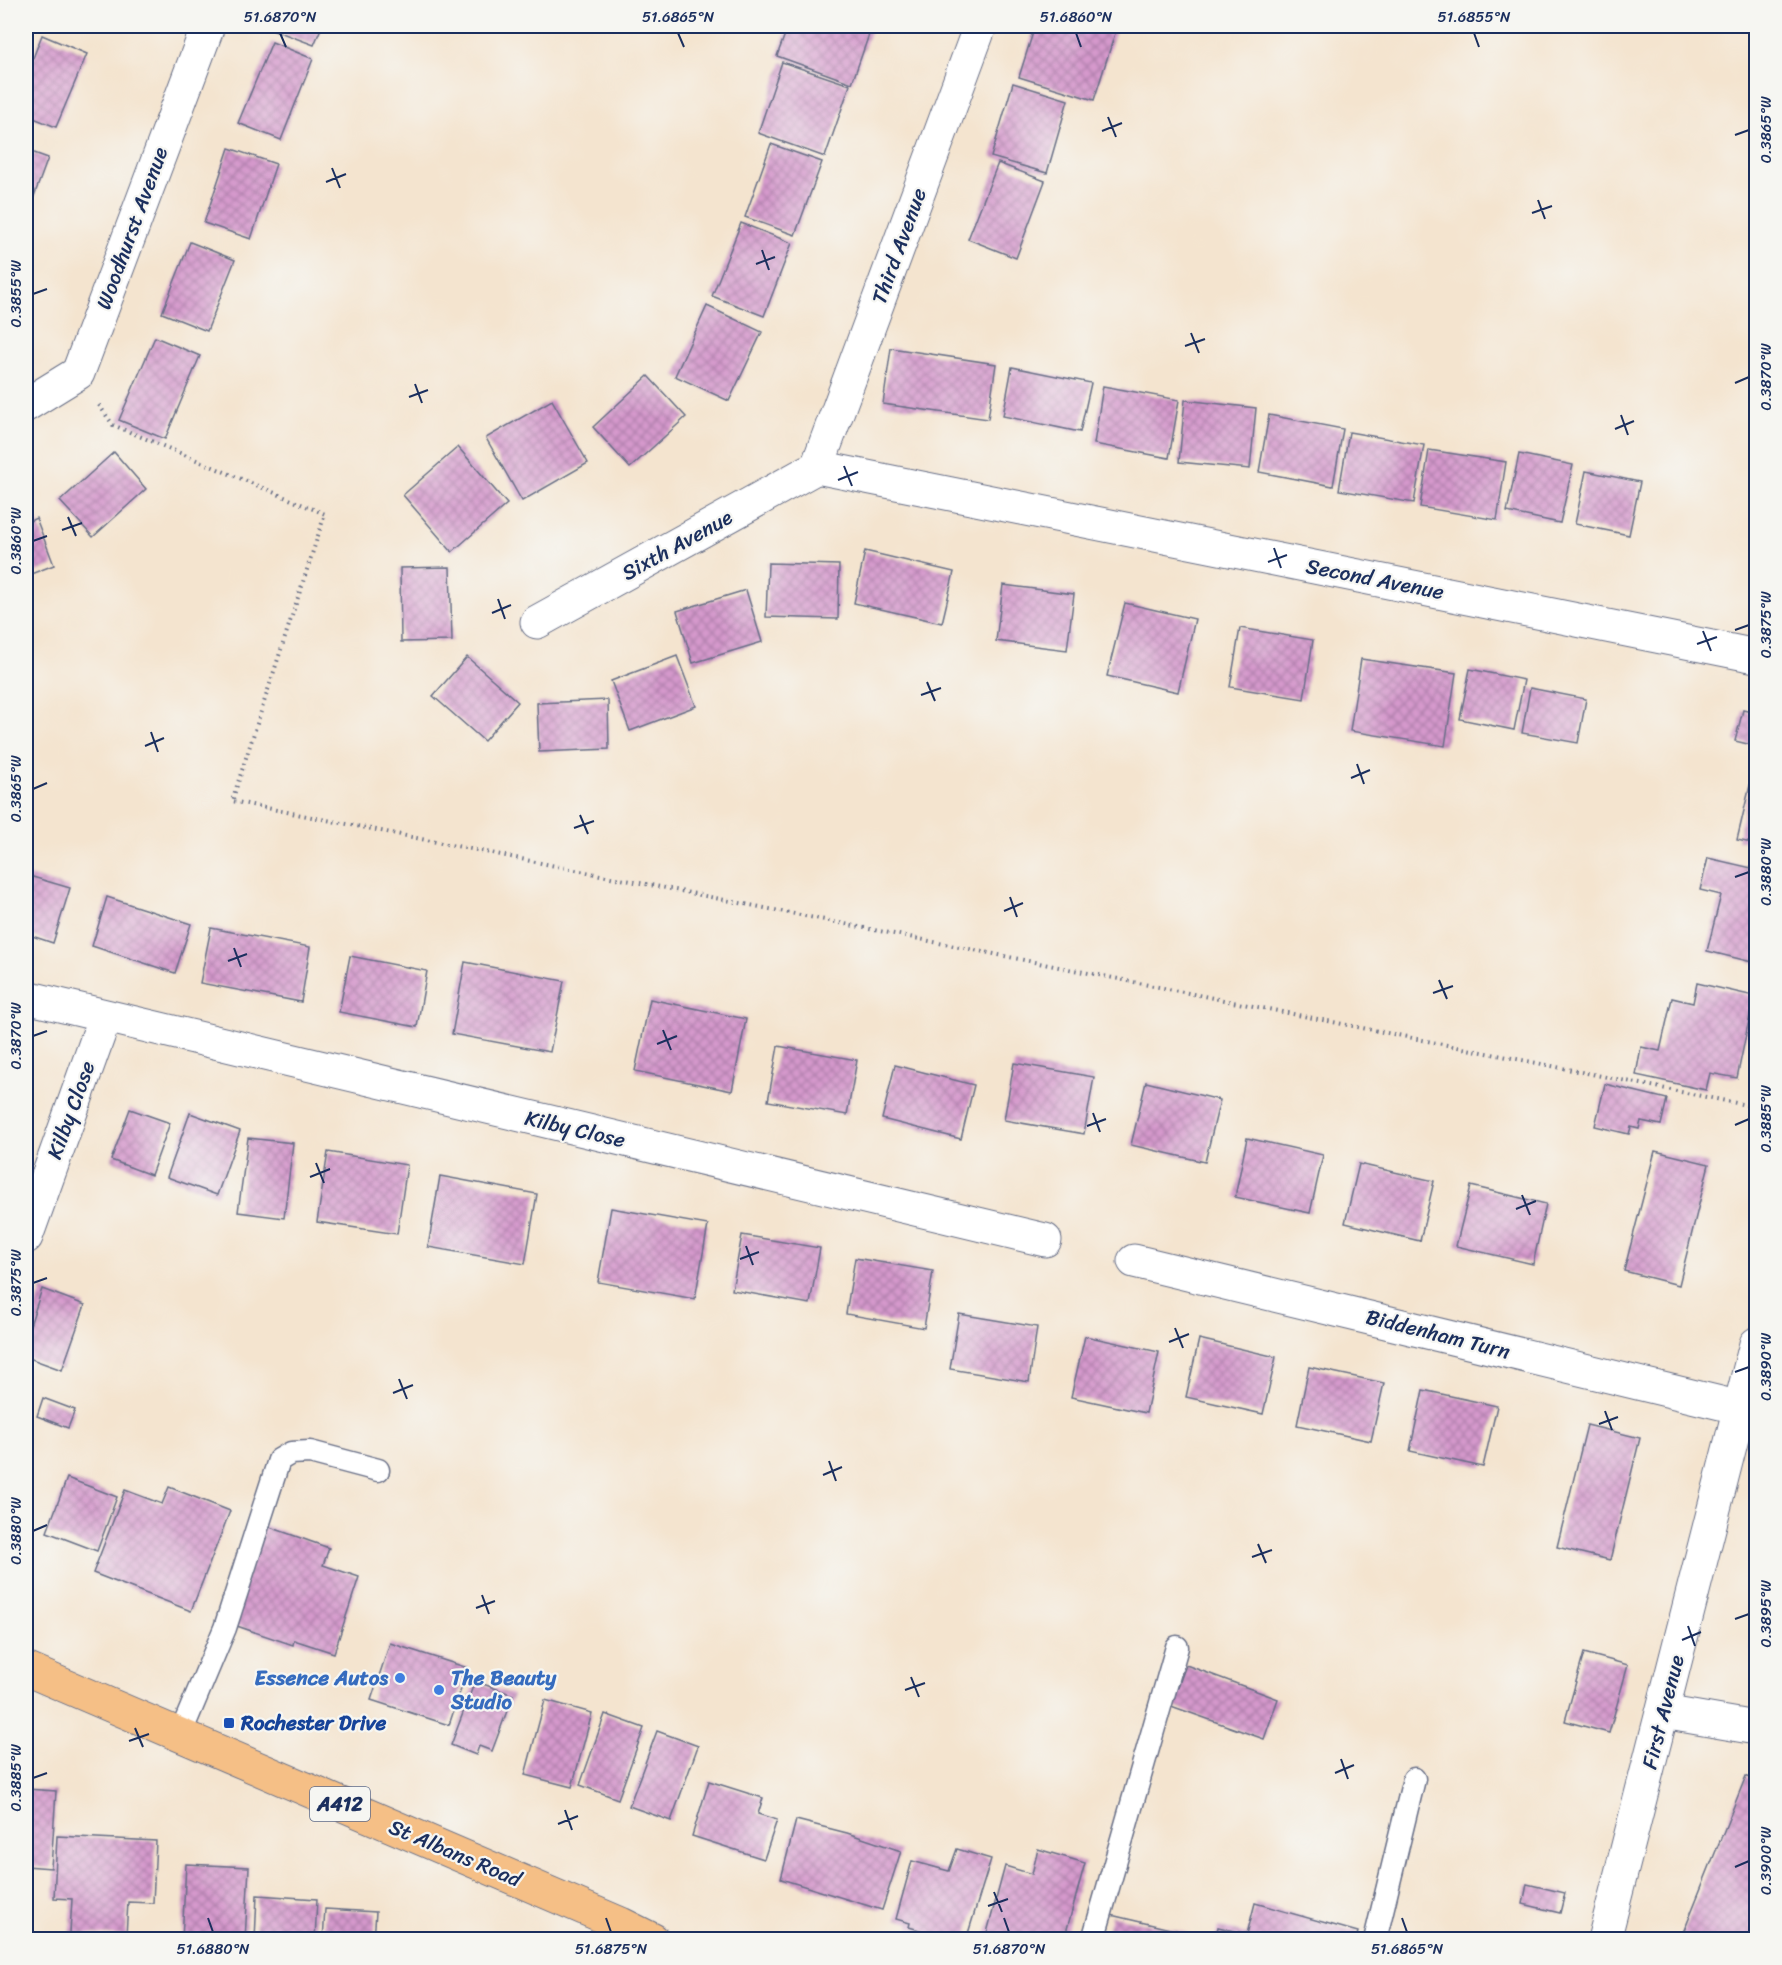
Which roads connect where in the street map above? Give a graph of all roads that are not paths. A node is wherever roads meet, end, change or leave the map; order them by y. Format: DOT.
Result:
graph roads {
  1 [pos="207,26"];
  2 [pos="980,26"];
  3 [pos="26,405"];
  4 [pos="817,468"];
  5 [pos="537,622"];
  6 [pos="1756,656"];
  7 [pos="26,997"];
  8 [pos="105,1017"];
  9 [pos="26,1237"];
  10 [pos="1044,1240"];
  11 [pos="1134,1261"];
  12 [pos="1756,1344"];
  13 [pos="1741,1408"];
  14 [pos="378,1470"];
  15 [pos="1178,1647"];
  16 [pos="26,1669"];
  17 [pos="1663,1712"];
  18 [pos="1756,1728"];
  19 [pos="180,1735"];
  20 [pos="1414,1779"];
  21 [pos="618,1932"];
  22 [pos="653,1940"];
  23 [pos="1093,1940"];
  24 [pos="1375,1940"];
  25 [pos="1604,1940"];
  1 -- 3 [label="street, Woodhurst Avenue"];
  2 -- 4 [label="street, Third Avenue"];
  4 -- 5 [label="street, Sixth Avenue"];
  4 -- 6 [label="street, Second Avenue"];
  7 -- 8 [label="street, Kilby Close"];
  8 -- 9 [label="street, Kilby Close"];
  8 -- 10 [label="street, Kilby Close"];
  11 -- 13 [label="street, Biddenham Turn"];
  12 -- 13 [label="street, First Avenue"];
  13 -- 17 [label="street, First Avenue"];
  14 -- 19 [label="lane"];
  15 -- 23 [label="lane"];
  16 -- 19 [label="main road, St Albans Road / A412"];
  17 -- 18 [label="street"];
  17 -- 25 [label="street, First Avenue"];
  19 -- 21 [label="main road, St Albans Road / A412"];
  20 -- 24 [label="lane"];
  21 -- 22 [label="main road, St Albans Road / A412"];
}
